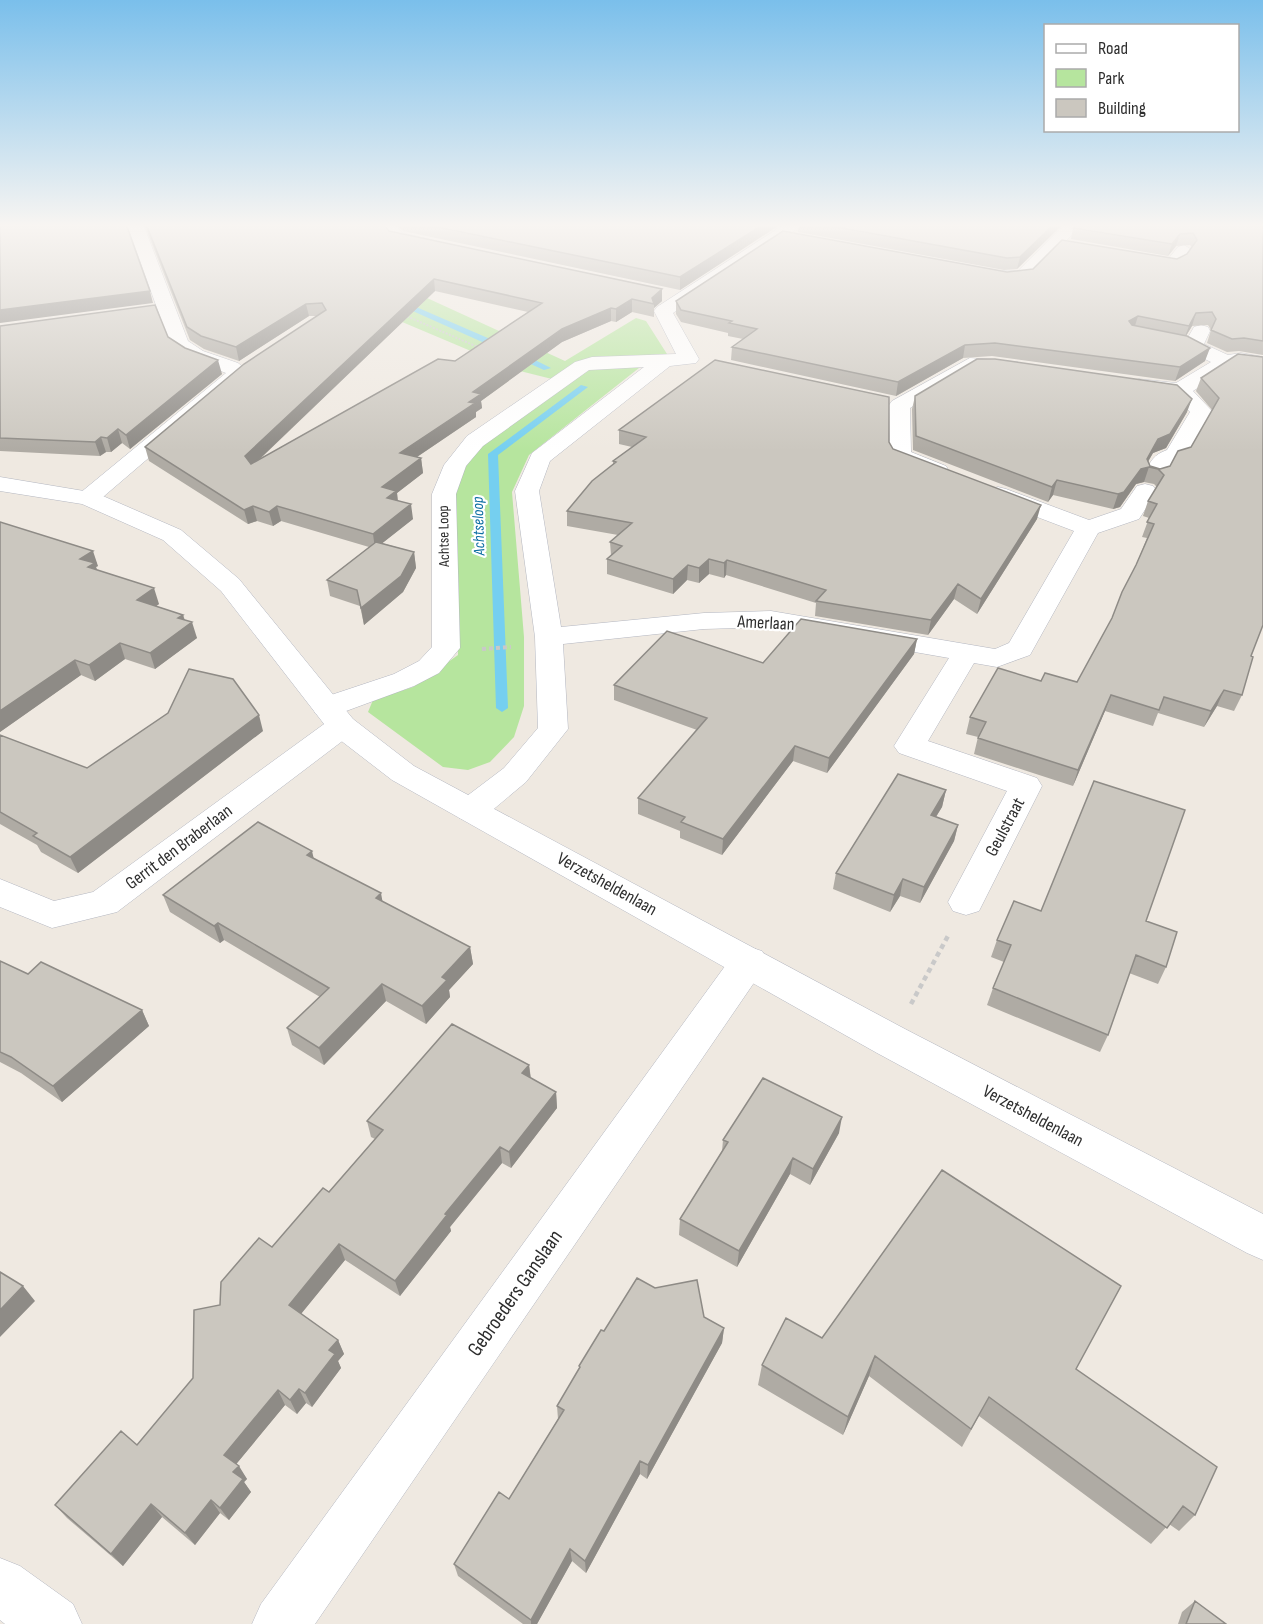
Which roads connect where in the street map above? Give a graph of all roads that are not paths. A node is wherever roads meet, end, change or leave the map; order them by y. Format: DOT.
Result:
graph roads {
  1 [pos="164,300"];
  2 [pos="679,300"];
  3 [pos="168,309"];
  4 [pos="145,312"];
  5 [pos="1201,331"];
  6 [pos="689,359"];
  7 [pos="258,360"];
  8 [pos="664,360"];
  9 [pos="1226,361"];
  10 [pos="1263,363"];
  11 [pos="713,364"];
  12 [pos="1028,369"];
  13 [pos="239,372"];
  14 [pos="1119,382"];
  15 [pos="1180,390"];
  16 [pos="0,484"];
  17 [pos="88,498"];
  18 [pos="1088,528"];
  19 [pos="549,637"];
  20 [pos="966,653"];
  21 [pos="334,716"];
  22 [pos="471,810"];
  23 [pos="0,892"];
  24 [pos="966,902"];
  25 [pos="749,961"];
  26 [pos="1263,1238"];
  27 [pos="0,1586"];
  28 [pos="53,1624"];
  29 [pos="281,1624"];
  1 -- 3 [label="street"];
  2 -- 6 [label="street"];
  3 -- 4 [label="street"];
  3 -- 13 [label="street"];
  5 -- 9 [label="street"];
  6 -- 8 [label="street, Achtse Loop"];
  6 -- 11 [label="street, Achtse Loop"];
  7 -- 13 [label="street"];
  8 -- 19 [label="street"];
  8 -- 21 [label="street, Achtse Loop"];
  9 -- 10 [label="street"];
  9 -- 15 [label="street"];
  12 -- 18 [label="street"];
  13 -- 17 [label="street"];
  14 -- 15 [label="street"];
  15 -- 18 [label="street"];
  16 -- 17 [label="street, Verzetsheldenlaan"];
  17 -- 21 [label="street, Verzetsheldenlaan"];
  18 -- 20 [label="street, Amerlaan"];
  19 -- 20 [label="street, Amerlaan"];
  19 -- 22 [label="street"];
  20 -- 24 [label="street, Geulstraat"];
  21 -- 22 [label="street, Verzetsheldenlaan"];
  21 -- 23 [label="street, Gerrit den Braberlaan"];
  22 -- 25 [label="street, Verzetsheldenlaan"];
  25 -- 26 [label="street, Verzetsheldenlaan"];
  25 -- 29 [label="street, Gebroeders Ganslaan"];
  27 -- 28 [label="street"];
}
